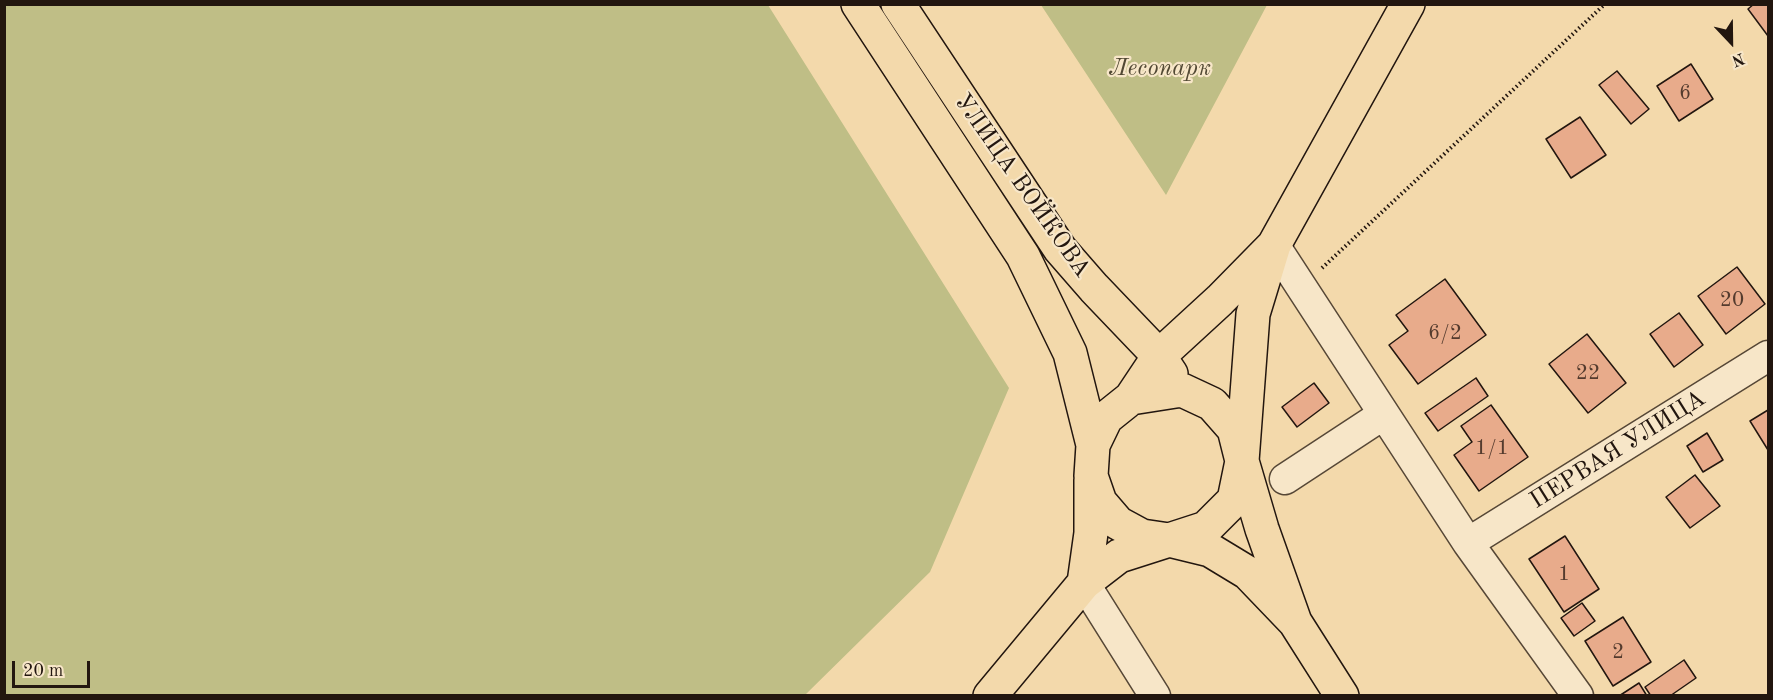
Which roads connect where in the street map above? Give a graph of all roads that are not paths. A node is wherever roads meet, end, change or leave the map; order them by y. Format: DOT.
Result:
graph roads {
  1 [pos="858,4"];
  2 [pos="898,4"];
  3 [pos="1408,4"];
  4 [pos="1274,245"];
  5 [pos="1159,356"];
  6 [pos="1768,356"];
  7 [pos="1182,390"];
  8 [pos="1131,398"];
  9 [pos="1384,414"];
  10 [pos="1092,461"];
  11 [pos="1242,461"];
  12 [pos="1285,479"];
  13 [pos="1169,540"];
  14 [pos="1468,543"];
  15 [pos="1084,583"];
  16 [pos="1295,622"];
  17 [pos="990,696"];
  18 [pos="1155,696"];
  19 [pos="1342,696"];
  20 [pos="1578,696"];
  1 -- 10 [label="main road, УЛИЦА ВОЙКОВА"];
  2 -- 5 [label="main road, УЛИЦА ВОЙКОВА"];
  3 -- 4 [label="main road"];
  4 -- 5 [label="main road"];
  4 -- 9 [label="street"];
  4 -- 11 [label="main road"];
  5 -- 7 [label="main road, УЛИЦА ВОЙКОВА"];
  5 -- 8 [label="main road"];
  6 -- 14 [label="street, ПЕРВАЯ УЛИЦА"];
  7 -- 8 [label="main road"];
  7 -- 11 [label="main road"];
  8 -- 10 [label="main road"];
  9 -- 12 [label="street"];
  9 -- 14 [label="street"];
  10 -- 13 [label="main road"];
  10 -- 15 [label="main road"];
  11 -- 13 [label="main road"];
  11 -- 16 [label="main road"];
  13 -- 15 [label="main road"];
  13 -- 16 [label="main road"];
  14 -- 20 [label="street"];
  15 -- 17 [label="main road"];
  15 -- 18 [label="street"];
  16 -- 19 [label="main road"];
}
